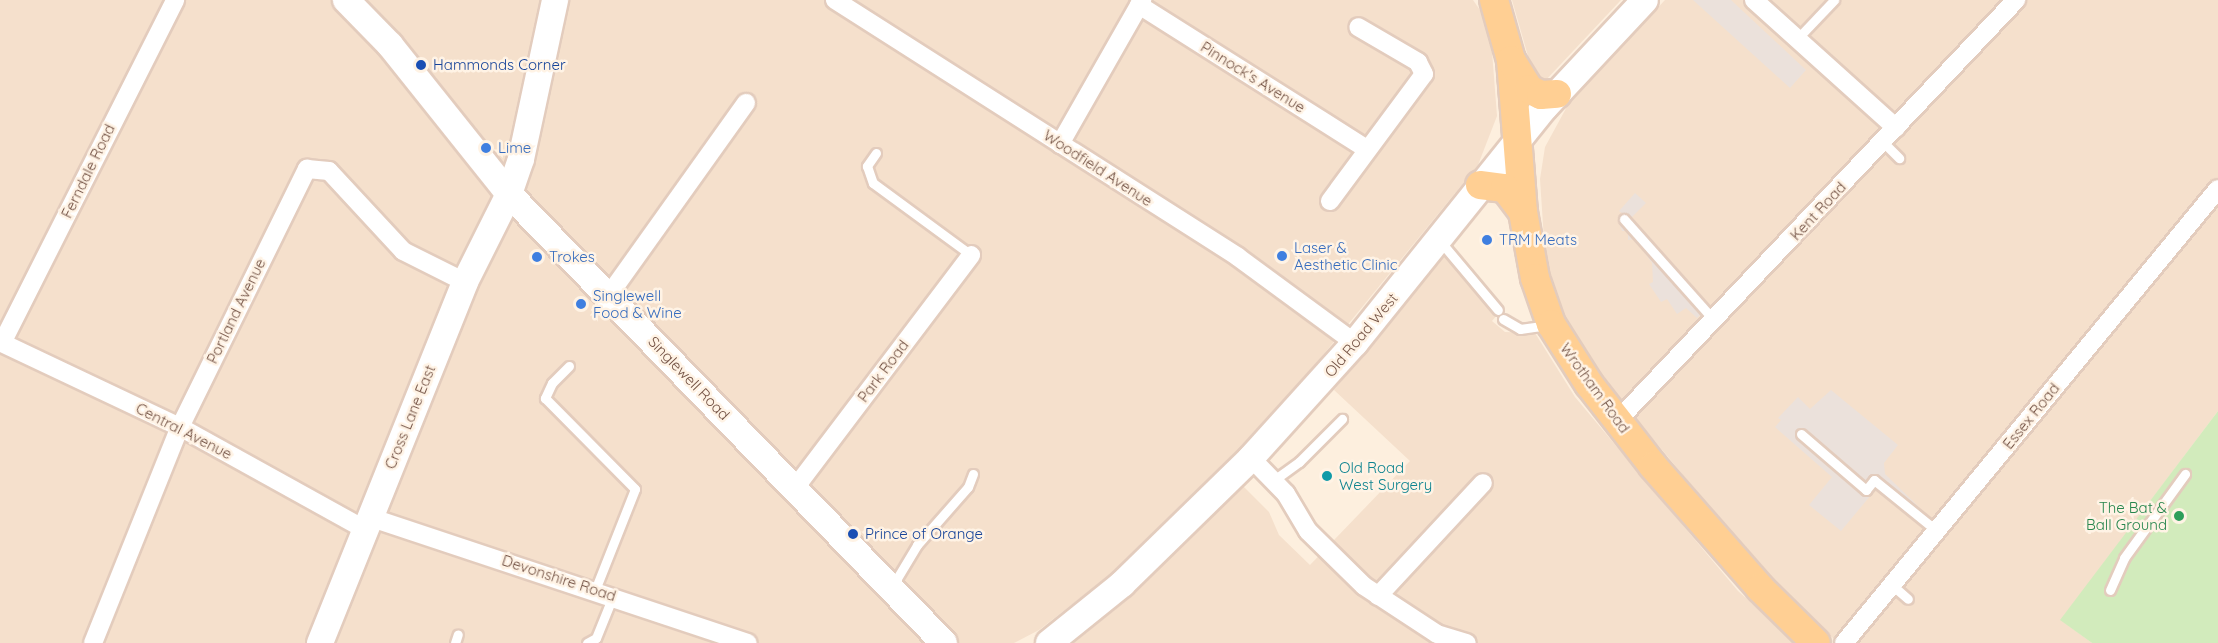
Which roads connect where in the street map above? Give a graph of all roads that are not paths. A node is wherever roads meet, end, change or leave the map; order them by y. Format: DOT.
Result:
graph roads {
  1 [pos="175,0"];
  2 [pos="346,0"];
  3 [pos="555,0"];
  4 [pos="835,0"];
  5 [pos="1494,0"];
  6 [pos="1645,0"];
  7 [pos="1754,0"];
  8 [pos="1834,0"];
  9 [pos="2016,0"];
  10 [pos="1141,2"];
  11 [pos="1358,27"];
  12 [pos="1797,39"];
  13 [pos="1511,60"];
  14 [pos="1557,94"];
  15 [pos="746,103"];
  16 [pos="1896,128"];
  17 [pos="1516,141"];
  18 [pos="1883,142"];
  19 [pos="1060,144"];
  20 [pos="1367,149"];
  21 [pos="876,153"];
  22 [pos="1899,158"];
  23 [pos="1480,185"];
  24 [pos="2218,189"];
  25 [pos="509,194"];
  26 [pos="1340,197"];
  27 [pos="1523,212"];
  28 [pos="1624,219"];
  29 [pos="1438,239"];
  30 [pos="971,255"];
  31 [pos="465,282"];
  32 [pos="609,295"];
  33 [pos="1498,310"];
  34 [pos="1503,319"];
  35 [pos="1715,321"];
  36 [pos="1551,324"];
  37 [pos="1,343"];
  38 [pos="1355,343"];
  39 [pos="569,366"];
  40 [pos="1342,419"];
  41 [pos="1618,420"];
  42 [pos="180,427"];
  43 [pos="1801,434"];
  44 [pos="1251,458"];
  45 [pos="973,474"];
  46 [pos="2185,474"];
  47 [pos="1274,480"];
  48 [pos="1483,483"];
  49 [pos="795,488"];
  50 [pos="367,523"];
  51 [pos="1937,531"];
  52 [pos="1892,585"];
  53 [pos="891,587"];
  54 [pos="595,590"];
  55 [pos="2110,590"];
  56 [pos="614,596"];
  57 [pos="1378,596"];
  58 [pos="1908,599"];
  59 [pos="93,643"];
  60 [pos="320,643"];
  61 [pos="587,643"];
  62 [pos="748,643"];
  63 [pos="944,643"];
  64 [pos="1049,643"];
  65 [pos="1467,643"];
  66 [pos="1816,643"];
  67 [pos="1844,643"];
  1 -- 37 [label="street, Ferndale Road"];
  2 -- 25 [label="street, Singlewell Road"];
  3 -- 25 [label="street, Cross Lane East"];
  4 -- 19 [label="street, Woodfield Avenue"];
  5 -- 13 [label="main road, Wrotham Road"];
  6 -- 14 [label="street, Old Road West"];
  7 -- 12 [label="street"];
  8 -- 12 [label="lane"];
  9 -- 16 [label="street, Kent Road"];
  10 -- 19 [label="street"];
  10 -- 20 [label="street, Pinnock's Avenue"];
  11 -- 20 [label="street"];
  12 -- 16 [label="street"];
  13 -- 14 [label="main road"];
  13 -- 17 [label="main road, Wrotham Road"];
  14 -- 17 [label="street, Old Road West"];
  15 -- 32 [label="street"];
  16 -- 18 [label="street, Kent Road"];
  17 -- 23 [label="street, Old Road West"];
  17 -- 27 [label="main road, Wrotham Road"];
  18 -- 22 [label="lane"];
  18 -- 35 [label="street, Kent Road"];
  19 -- 38 [label="street, Woodfield Avenue"];
  20 -- 26 [label="street"];
  21 -- 30 [label="lane"];
  23 -- 27 [label="main road"];
  23 -- 29 [label="street, Old Road West"];
  24 -- 51 [label="street, Essex Road"];
  25 -- 31 [label="street, Cross Lane East"];
  25 -- 32 [label="street, Singlewell Road"];
  27 -- 36 [label="main road, Wrotham Road"];
  28 -- 35 [label="lane"];
  29 -- 33 [label="lane"];
  29 -- 38 [label="street, Old Road West"];
  30 -- 49 [label="street, Park Road"];
  31 -- 42 [label="street, Portland Avenue"];
  31 -- 50 [label="street, Cross Lane East"];
  32 -- 49 [label="street, Singlewell Road"];
  34 -- 36 [label="lane"];
  35 -- 41 [label="street, Kent Road"];
  36 -- 41 [label="main road, Wrotham Road"];
  37 -- 42 [label="street, Central Avenue"];
  38 -- 44 [label="street, Old Road West"];
  39 -- 54 [label="lane"];
  40 -- 47 [label="lane"];
  41 -- 66 [label="main road, Wrotham Road"];
  42 -- 50 [label="street, Central Avenue"];
  42 -- 59 [label="street, Portland Avenue"];
  43 -- 51 [label="lane"];
  44 -- 47 [label="street"];
  44 -- 64 [label="street, Old Road West"];
  45 -- 53 [label="lane"];
  46 -- 55 [label="lane"];
  47 -- 57 [label="street"];
  48 -- 57 [label="street"];
  49 -- 53 [label="street, Singlewell Road"];
  50 -- 54 [label="street, Devonshire Road"];
  50 -- 60 [label="street, Cross Lane East"];
  51 -- 52 [label="street, Essex Road"];
  52 -- 58 [label="lane"];
  52 -- 67 [label="street, Essex Road"];
  53 -- 63 [label="street, Singlewell Road"];
  54 -- 56 [label="street, Devonshire Road"];
  56 -- 61 [label="lane"];
  56 -- 62 [label="street, Devonshire Road"];
  57 -- 65 [label="street"];
}
